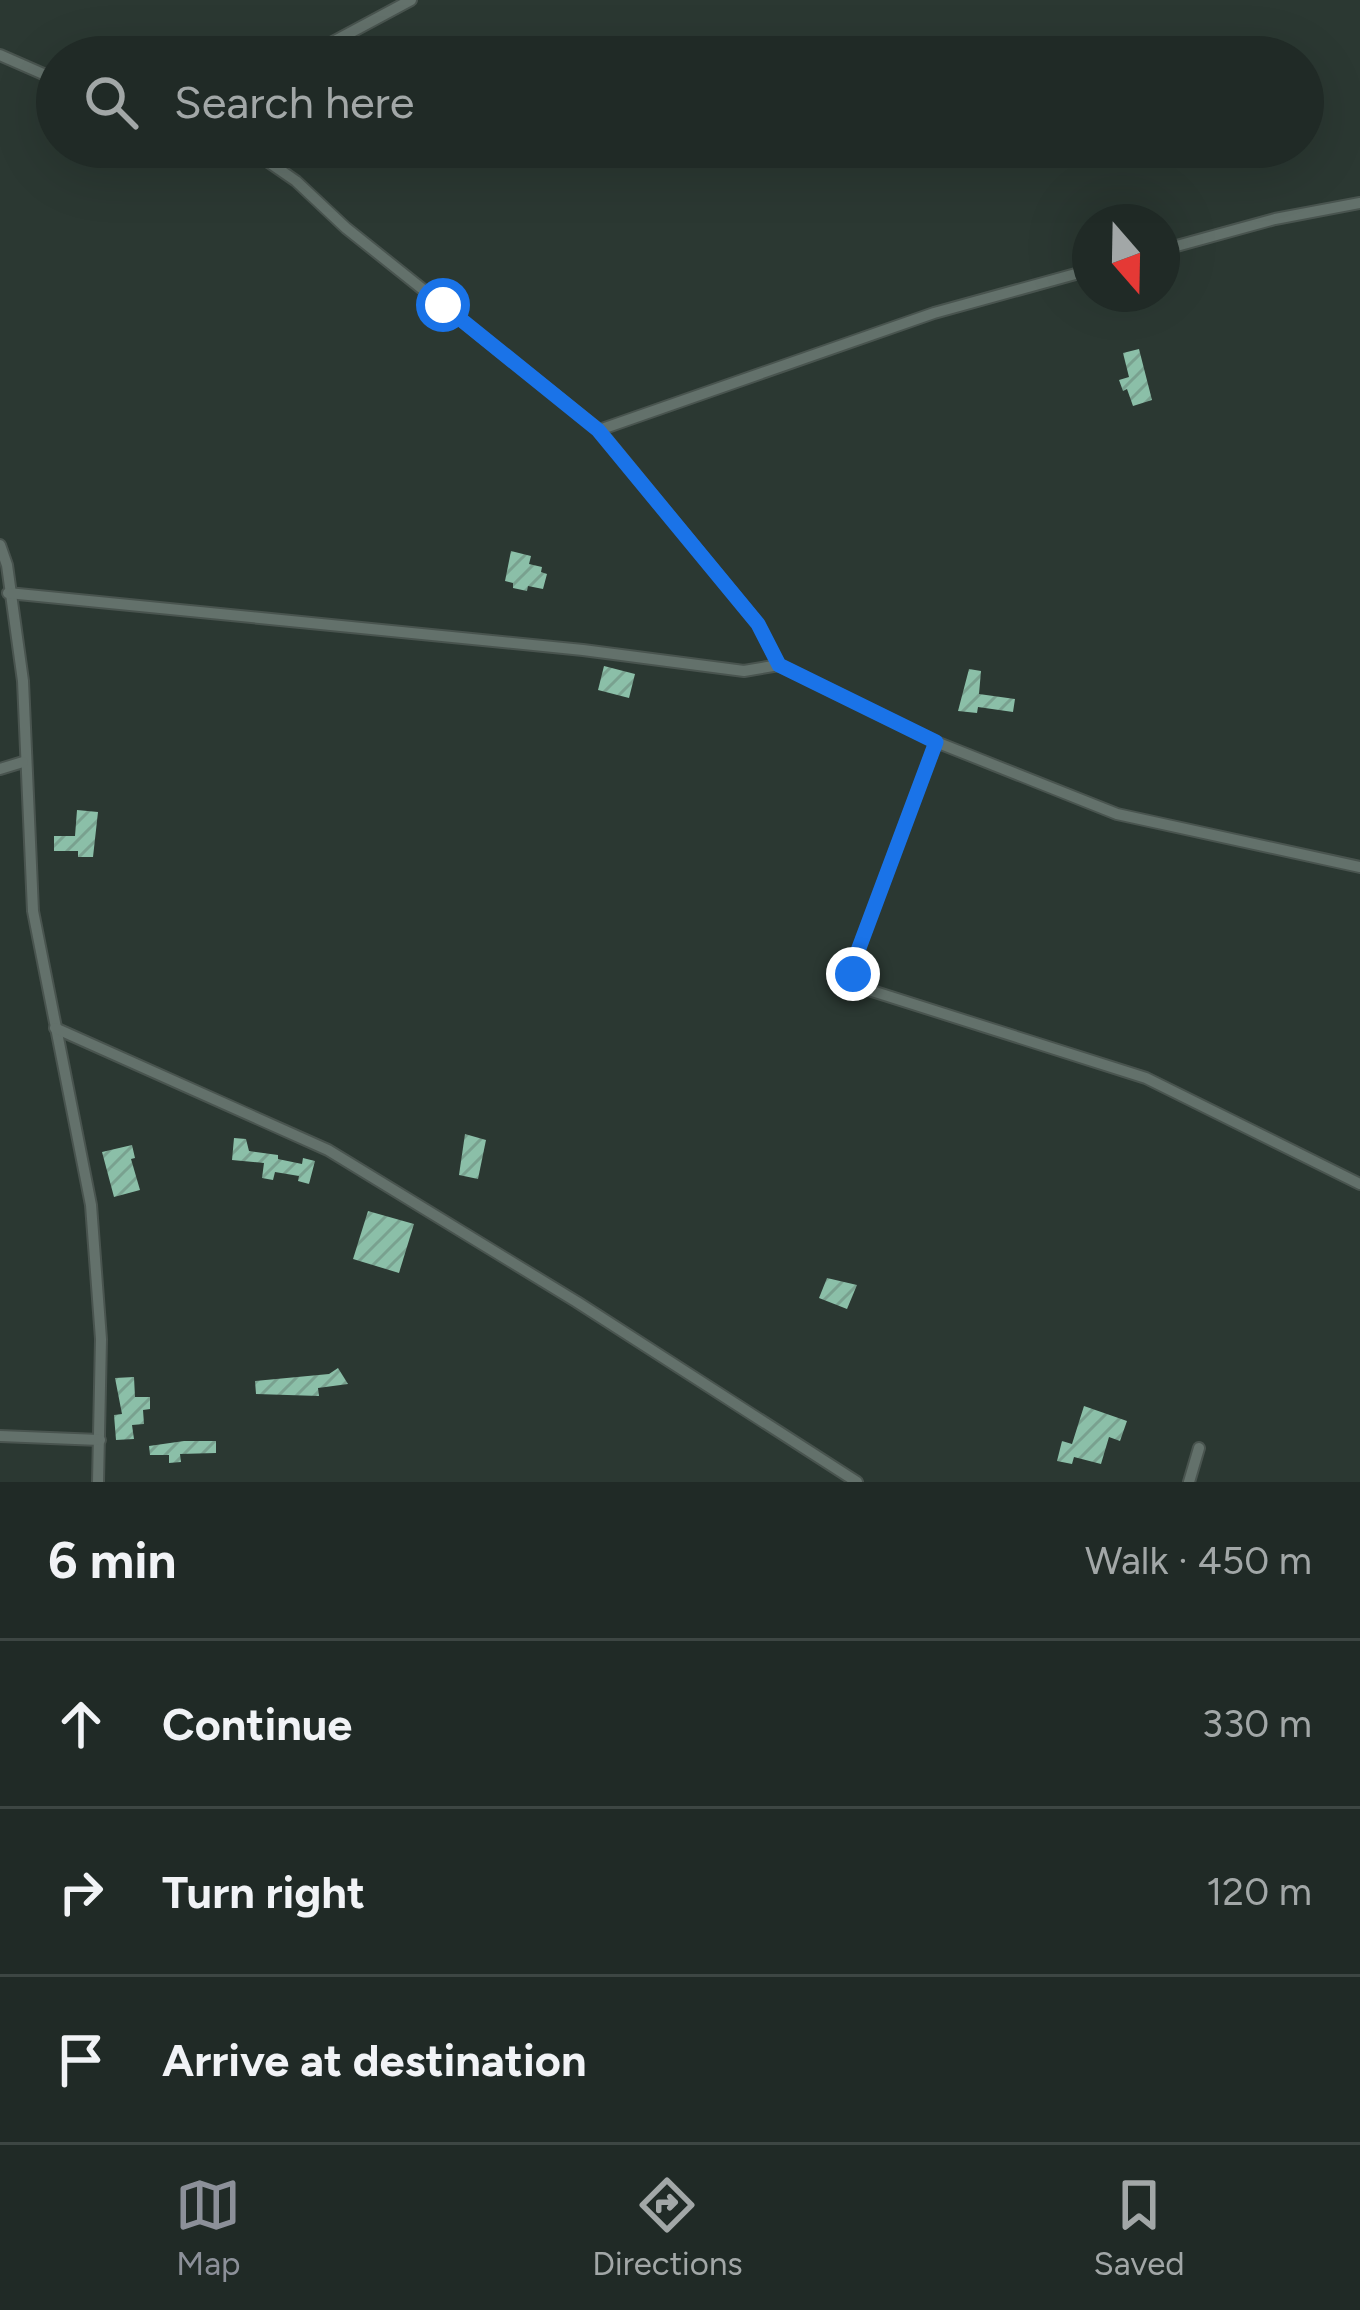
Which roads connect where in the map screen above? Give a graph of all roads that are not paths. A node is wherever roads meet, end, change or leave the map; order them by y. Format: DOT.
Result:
graph roads {
  1 [pos="411,0"];
  2 [pos="344,36"];
  3 [pos="0,55"];
  4 [pos="36,71"];
  5 [pos="278,168"];
  6 [pos="1360,203"];
  7 [pos="1180,245"];
  8 [pos="1072,275"];
  9 [pos="598,430"];
  10 [pos="0,545"];
  11 [pos="8,593"];
  12 [pos="779,665"];
  13 [pos="936,742"];
  14 [pos="23,762"];
  15 [pos="0,770"];
  16 [pos="1360,867"];
  17 [pos="55,1028"];
  18 [pos="1360,1184"];
  19 [pos="0,1436"];
  20 [pos="100,1439"];
  21 [pos="1199,1448"];
  22 [pos="98,1482"];
  23 [pos="857,1482"];
  24 [pos="1189,1482"];
  1 -- 2 [label="street"];
  3 -- 4 [label="street"];
  5 -- 9 [label="street"];
  6 -- 7 [label="street"];
  8 -- 9 [label="street"];
  9 -- 12 [label="street"];
  10 -- 11 [label="street"];
  11 -- 12 [label="street"];
  11 -- 14 [label="street"];
  12 -- 13 [label="street"];
  13 -- 16 [label="street"];
  13 -- 18 [label="street"];
  14 -- 15 [label="street"];
  14 -- 17 [label="street"];
  17 -- 20 [label="street"];
  17 -- 23 [label="street"];
  19 -- 20 [label="street"];
  20 -- 22 [label="street"];
  21 -- 24 [label="street"];
}
